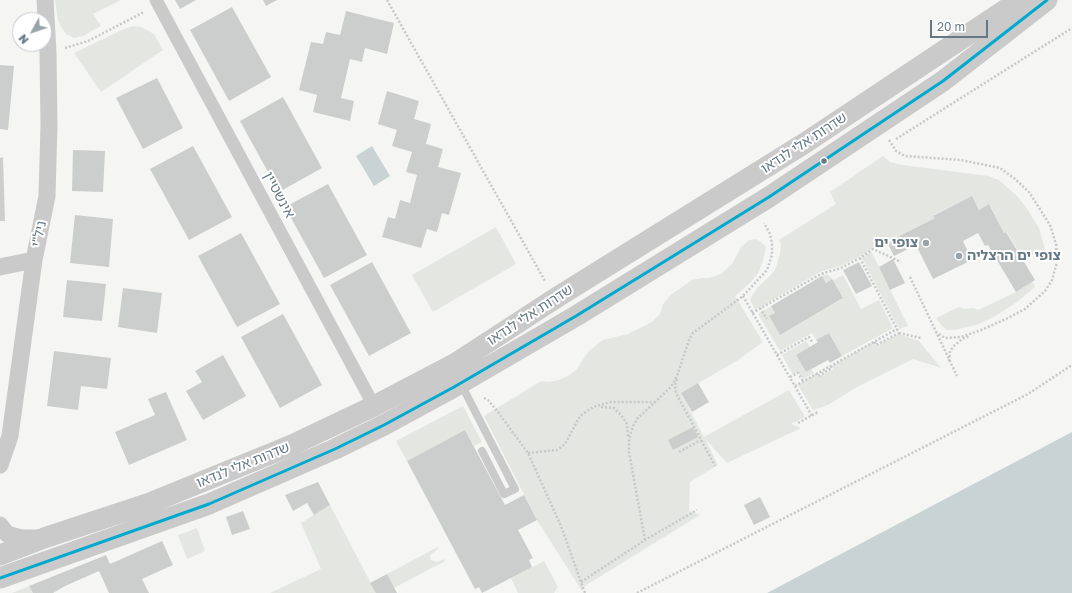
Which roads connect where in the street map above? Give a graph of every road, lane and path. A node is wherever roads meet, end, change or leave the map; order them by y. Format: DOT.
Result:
graph roads {
  1 [pos="45,0"];
  2 [pos="387,0"];
  3 [pos="1020,0"];
  4 [pos="1047,0"];
  5 [pos="157,2"];
  6 [pos="46,12"];
  7 [pos="52,51"];
  8 [pos="48,52"];
  9 [pos="878,125"];
  10 [pos="764,223"];
  11 [pos="860,258"];
  12 [pos="34,260"];
  13 [pos="901,262"];
  14 [pos="0,267"];
  15 [pos="910,278"];
  16 [pos="743,296"];
  17 [pos="555,299"];
  18 [pos="760,308"];
  19 [pos="752,313"];
  20 [pos="767,319"];
  21 [pos="897,329"];
  22 [pos="981,330"];
  23 [pos="936,332"];
  24 [pos="899,333"];
  25 [pos="921,338"];
  26 [pos="874,341"];
  27 [pos="812,342"];
  28 [pos="777,355"];
  29 [pos="949,361"];
  30 [pos="1072,365"];
  31 [pos="677,376"];
  32 [pos="957,376"];
  33 [pos="790,377"];
  34 [pos="803,381"];
  35 [pos="461,383"];
  36 [pos="795,386"];
  37 [pos="482,397"];
  38 [pos="655,402"];
  39 [pos="374,406"];
  40 [pos="593,407"];
  41 [pos="818,412"];
  42 [pos="812,416"];
  43 [pos="798,423"];
  44 [pos="629,439"];
  45 [pos="701,440"];
  46 [pos="482,451"];
  47 [pos="678,452"];
  48 [pos="528,453"];
  49 [pos="0,466"];
  50 [pos="715,466"];
  51 [pos="697,510"];
  52 [pos="0,525"];
  53 [pos="44,538"];
  54 [pos="645,540"];
  55 [pos="0,555"];
  56 [pos="0,578"];
  57 [pos="581,582"];
  58 [pos="585,593"];
  59 [pos="637,593"];
  1 -- 6 [label="street, ניל\"י"];
  2 -- 17 [label="path"];
  3 -- 17 [label="street, שדרות אלי לנדאו"];
  4 -- 9 [label="street, שדרות אלי לנדאו"];
  5 -- 7 [label="path"];
  5 -- 39 [label="street, אינשטיין"];
  8 -- 12 [label="street, ניל\"י"];
  9 -- 22 [label="path"];
  9 -- 35 [label="street, שדרות אלי לנדאו"];
  10 -- 16 [label="path"];
  11 -- 13 [label="path"];
  11 -- 18 [label="path"];
  11 -- 21 [label="path"];
  12 -- 14 [label="street"];
  12 -- 49 [label="street, ניל\"י"];
  15 -- 23 [label="path"];
  16 -- 19 [label="path"];
  16 -- 31 [label="path"];
  17 -- 39 [label="street, שדרות אלי לנדאו"];
  18 -- 19 [label="path"];
  18 -- 20 [label="path"];
  19 -- 28 [label="path"];
  21 -- 24 [label="path"];
  21 -- 26 [label="path"];
  22 -- 23 [label="path"];
  22 -- 29 [label="path"];
  23 -- 29 [label="path"];
  24 -- 25 [label="path"];
  24 -- 26 [label="path"];
  26 -- 34 [label="path"];
  27 -- 28 [label="path"];
  28 -- 33 [label="path"];
  29 -- 32 [label="path"];
  30 -- 59 [label="path"];
  31 -- 38 [label="path"];
  31 -- 45 [label="path"];
  33 -- 34 [label="path"];
  33 -- 36 [label="path"];
  34 -- 36 [label="path"];
  35 -- 46 [label="lane"];
  35 -- 56 [label="street, שדרות אלי לנדאו"];
  36 -- 42 [label="path"];
  37 -- 48 [label="path"];
  38 -- 40 [label="path"];
  38 -- 44 [label="path"];
  39 -- 53 [label="street, שדרות אלי לנדאו"];
  40 -- 44 [label="path"];
  40 -- 48 [label="path"];
  41 -- 42 [label="path"];
  42 -- 43 [label="path"];
  44 -- 54 [label="path"];
  45 -- 47 [label="path"];
  45 -- 50 [label="path"];
  48 -- 57 [label="path"];
  51 -- 54 [label="path"];
  52 -- 53 [label="street"];
  53 -- 55 [label="street, שדרות אלי לנדאו"];
  54 -- 57 [label="path"];
  57 -- 58 [label="path"];
}
